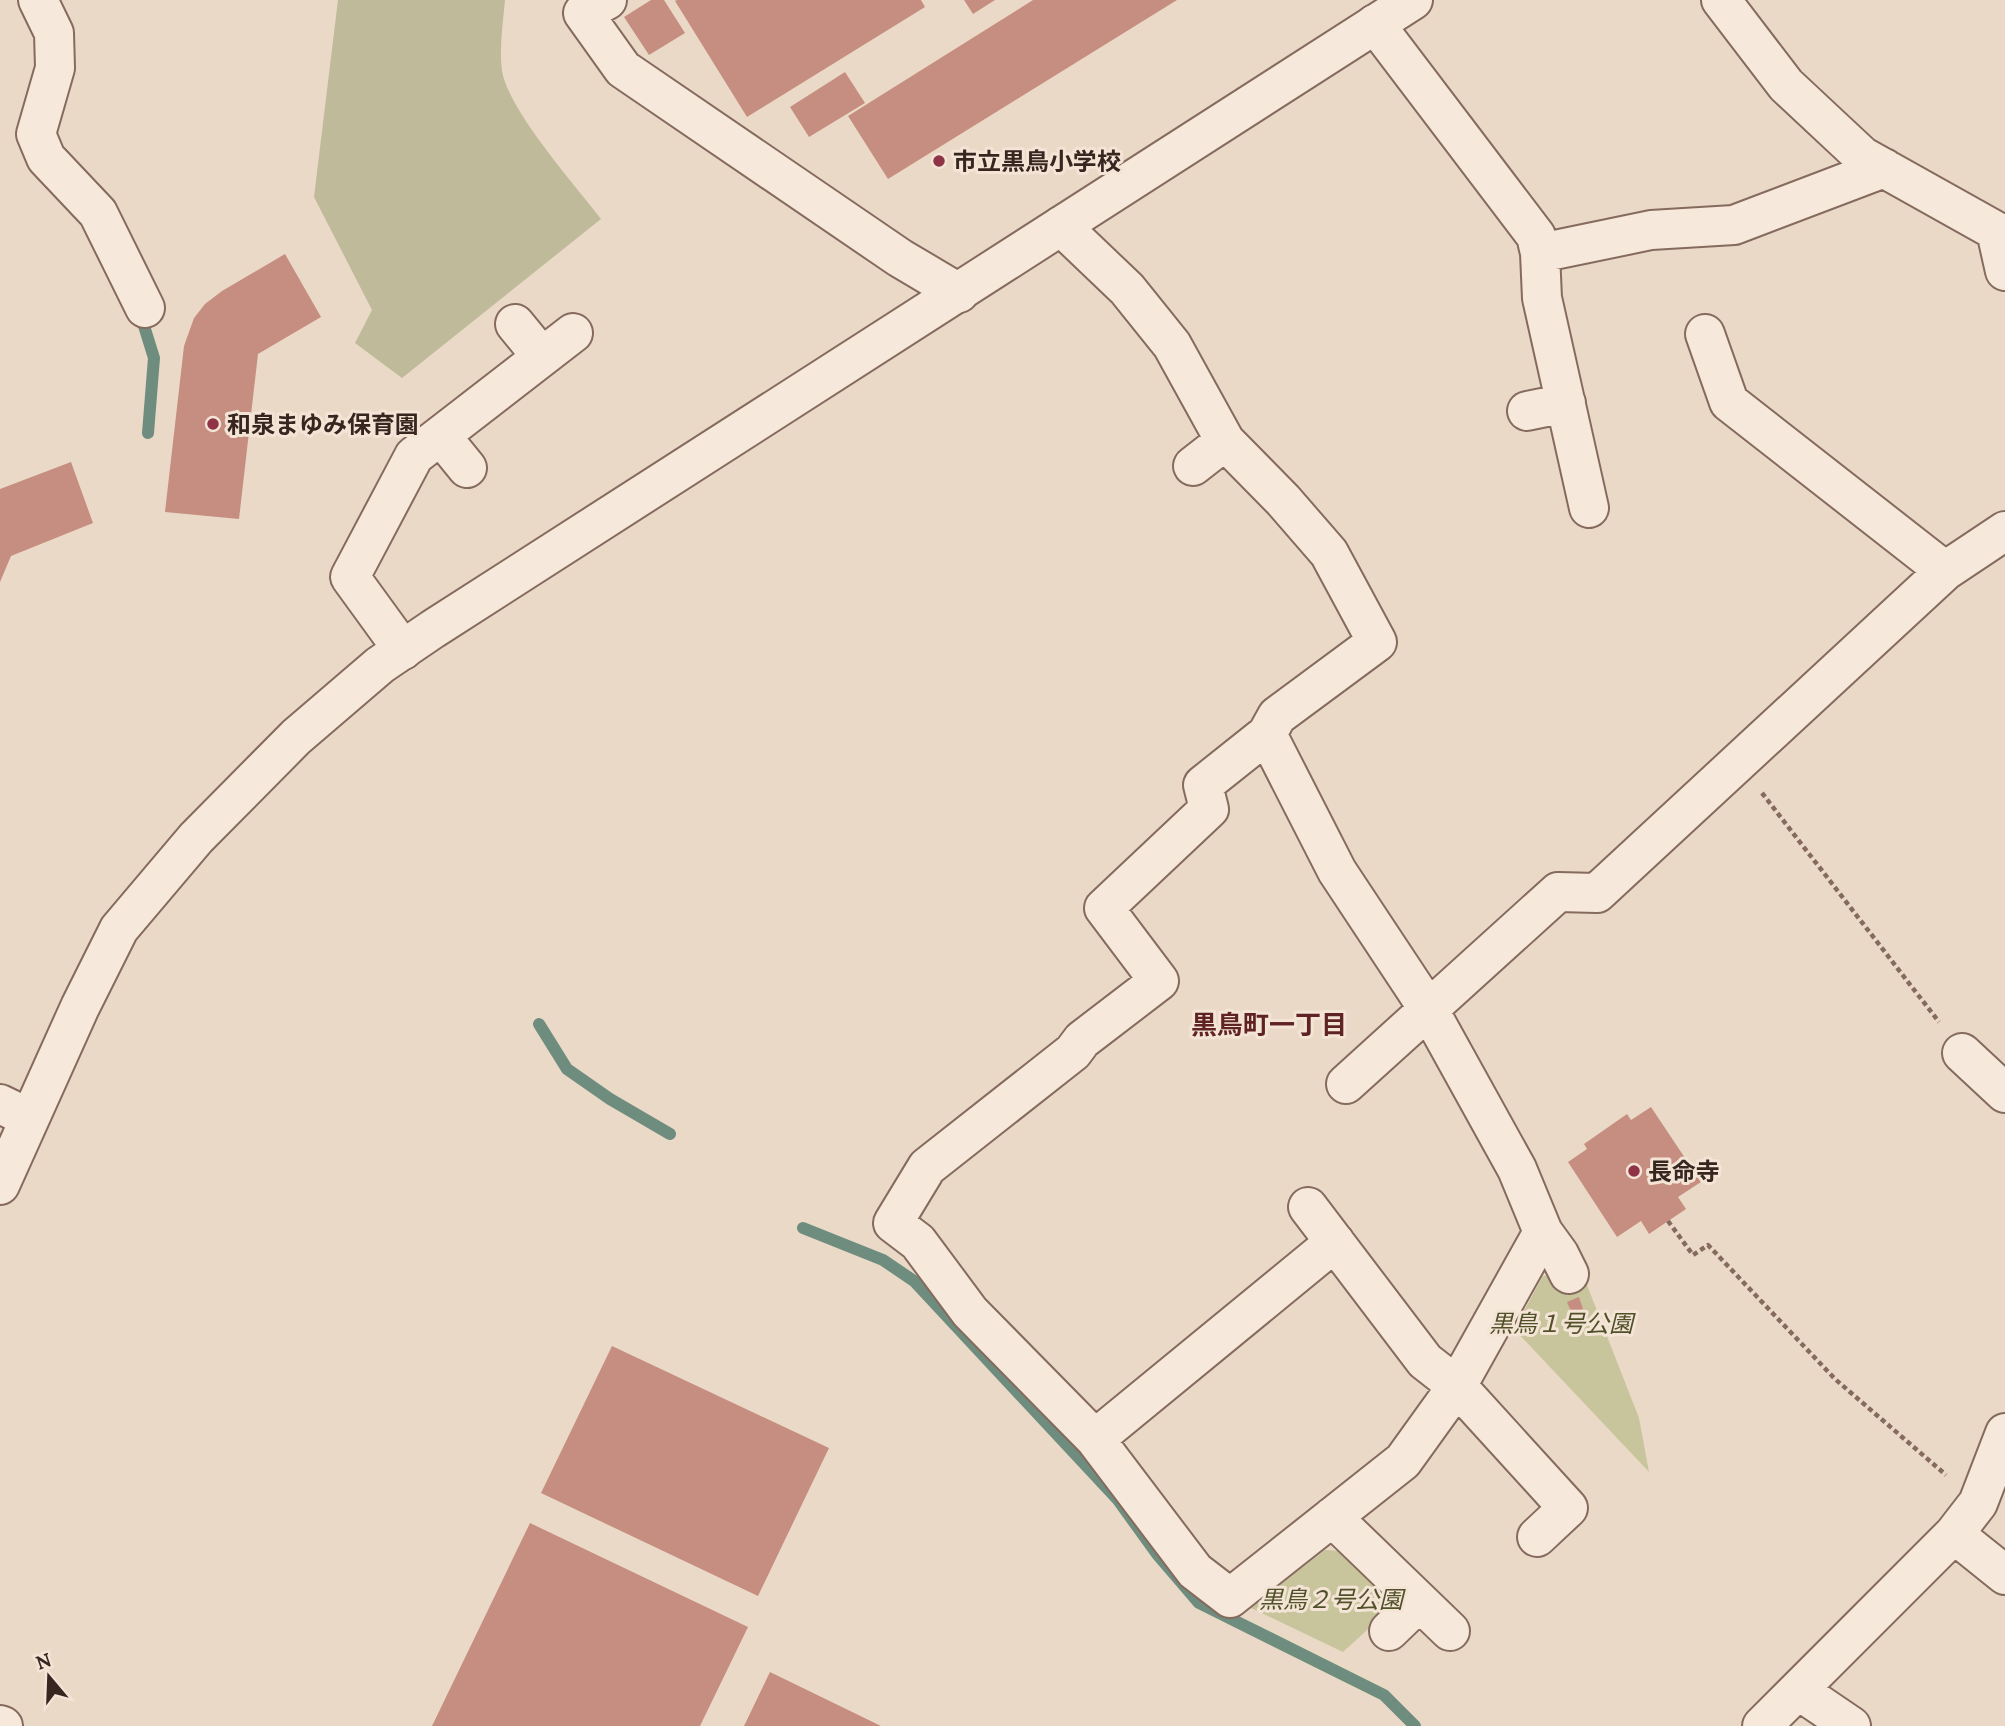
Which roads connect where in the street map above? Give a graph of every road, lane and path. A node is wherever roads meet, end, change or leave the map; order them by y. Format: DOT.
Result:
graph roads {
  1 [pos="38,0"];
  2 [pos="607,0"];
  3 [pos="1413,0"];
  4 [pos="1721,0"];
  5 [pos="1375,24"];
  6 [pos="1884,168"];
  7 [pos="1061,226"];
  8 [pos="1540,253"];
  9 [pos="2005,271"];
  10 [pos="959,293"];
  11 [pos="145,308"];
  12 [pos="515,324"];
  13 [pos="573,333"];
  14 [pos="1705,334"];
  15 [pos="542,357"];
  16 [pos="1566,403"];
  17 [pos="1527,411"];
  18 [pos="441,436"];
  19 [pos="1225,441"];
  20 [pos="1193,466"];
  21 [pos="467,468"];
  22 [pos="1589,508"];
  23 [pos="2005,531"];
  24 [pos="1945,572"];
  25 [pos="403,650"];
  26 [pos="1267,734"];
  27 [pos="1737,764"];
  28 [pos="1429,1010"];
  29 [pos="1962,1053"];
  30 [pos="1346,1084"];
  31 [pos="2005,1093"];
  32 [pos="14,1111"];
  33 [pos="0,1185"];
  34 [pos="1308,1208"];
  35 [pos="1668,1221"];
  36 [pos="1543,1232"];
  37 [pos="1335,1242"];
  38 [pos="1569,1274"];
  39 [pos="1457,1386"];
  40 [pos="2005,1433"];
  41 [pos="1095,1439"];
  42 [pos="1978,1503"];
  43 [pos="1332,1517"];
  44 [pos="1954,1534"];
  45 [pos="1537,1537"];
  46 [pos="2005,1575"];
  47 [pos="1419,1602"];
  48 [pos="1389,1631"];
  49 [pos="1450,1631"];
  50 [pos="1798,1690"];
  51 [pos="1762,1726"];
  52 [pos="1851,1726"];
  1 -- 11 [label="street"];
  2 -- 10 [label="street"];
  3 -- 5 [label="street"];
  4 -- 6 [label="street"];
  5 -- 7 [label="street"];
  5 -- 8 [label="street"];
  6 -- 8 [label="street"];
  6 -- 9 [label="street"];
  7 -- 10 [label="street"];
  7 -- 19 [label="street"];
  8 -- 16 [label="street"];
  10 -- 25 [label="street"];
  12 -- 15 [label="street"];
  13 -- 15 [label="street"];
  14 -- 24 [label="street"];
  15 -- 18 [label="street"];
  16 -- 17 [label="street"];
  16 -- 22 [label="street"];
  18 -- 21 [label="street"];
  18 -- 25 [label="street"];
  19 -- 20 [label="street"];
  19 -- 26 [label="street"];
  23 -- 24 [label="street"];
  24 -- 27 [label="street"];
  25 -- 32 [label="street"];
  26 -- 28 [label="street"];
  26 -- 41 [label="street"];
  27 -- 28 [label="street"];
  27 -- 29 [label="path"];
  28 -- 30 [label="street"];
  28 -- 36 [label="street"];
  29 -- 31 [label="street"];
  32 -- 33 [label="street"];
  34 -- 37 [label="street"];
  35 -- 42 [label="path"];
  36 -- 38 [label="street"];
  36 -- 39 [label="street"];
  37 -- 39 [label="street"];
  37 -- 41 [label="street"];
  39 -- 43 [label="street"];
  39 -- 45 [label="street"];
  40 -- 42 [label="street"];
  41 -- 43 [label="street"];
  42 -- 44 [label="street"];
  43 -- 47 [label="street"];
  44 -- 46 [label="street"];
  44 -- 50 [label="street"];
  47 -- 48 [label="street"];
  47 -- 49 [label="street"];
  50 -- 51 [label="street"];
  50 -- 52 [label="street"];
}
